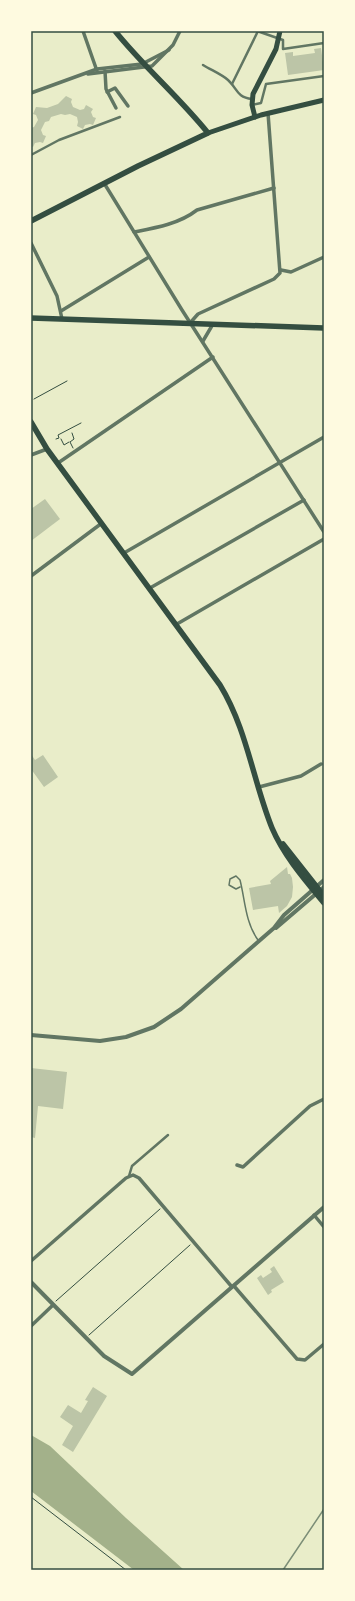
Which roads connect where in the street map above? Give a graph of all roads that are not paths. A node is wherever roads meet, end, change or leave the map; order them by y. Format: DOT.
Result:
graph roads {
  1 [pos="83,31"];
  2 [pos="114,31"];
  3 [pos="180,31"];
  4 [pos="258,31"];
  5 [pos="280,31"];
  6 [pos="279,39"];
  7 [pos="324,43"];
  8 [pos="169,50"];
  9 [pos="203,65"];
  10 [pos="144,66"];
  11 [pos="105,69"];
  12 [pos="97,70"];
  13 [pos="324,76"];
  14 [pos="112,84"];
  15 [pos="232,84"];
  16 [pos="115,88"];
  17 [pos="107,92"];
  18 [pos="31,93"];
  19 [pos="324,100"];
  20 [pos="252,102"];
  21 [pos="128,106"];
  22 [pos="116,108"];
  23 [pos="268,113"];
  24 [pos="120,117"];
  25 [pos="255,117"];
  26 [pos="208,133"];
  27 [pos="31,155"];
  28 [pos="104,184"];
  29 [pos="274,188"];
  30 [pos="31,221"];
  31 [pos="134,232"];
  32 [pos="31,243"];
  33 [pos="149,257"];
  34 [pos="324,257"];
  35 [pos="281,270"];
  36 [pos="61,311"];
  37 [pos="31,318"];
  38 [pos="62,319"];
  39 [pos="190,323"];
  40 [pos="213,324"];
  41 [pos="324,328"];
  42 [pos="203,341"];
  43 [pos="213,357"];
  44 [pos="31,422"];
  45 [pos="324,437"];
  46 [pos="47,449"];
  47 [pos="31,455"];
  48 [pos="280,462"];
  49 [pos="58,464"];
  50 [pos="304,500"];
  51 [pos="102,523"];
  52 [pos="324,532"];
  53 [pos="324,540"];
  54 [pos="124,553"];
  55 [pos="31,576"];
  56 [pos="150,588"];
  57 [pos="177,624"];
  58 [pos="321,764"];
  59 [pos="259,787"];
  60 [pos="324,880"];
  61 [pos="240,887"];
  62 [pos="318,889"];
  63 [pos="324,896"];
  64 [pos="324,903"];
  65 [pos="259,941"];
  66 [pos="31,1034"];
  67 [pos="324,1099"];
  68 [pos="168,1135"];
  69 [pos="237,1165"];
  70 [pos="129,1176"];
  71 [pos="324,1207"];
  72 [pos="314,1215"];
  73 [pos="324,1227"];
  74 [pos="31,1261"];
  75 [pos="31,1282"];
  76 [pos="233,1286"];
  77 [pos="53,1304"];
  78 [pos="31,1326"];
  79 [pos="324,1344"];
  1 -- 12 [label="street"];
  2 -- 10 [label="main road"];
  3 -- 8 [label="street"];
  4 -- 6 [label="street"];
  4 -- 15 [label="street"];
  5 -- 6 [label="main road"];
  6 -- 7 [label="street"];
  6 -- 20 [label="main road"];
  8 -- 10 [label="street"];
  8 -- 10 [label="street"];
  9 -- 15 [label="street"];
  10 -- 11 [label="street"];
  10 -- 11 [label="street"];
  10 -- 26 [label="main road"];
  11 -- 12 [label="street"];
  11 -- 17 [label="street"];
  12 -- 18 [label="street"];
  13 -- 20 [label="street"];
  14 -- 16 [label="street"];
  15 -- 20 [label="street"];
  16 -- 17 [label="street"];
  16 -- 21 [label="street"];
  17 -- 22 [label="street"];
  19 -- 23 [label="main road"];
  20 -- 25 [label="main road"];
  23 -- 25 [label="main road"];
  23 -- 29 [label="street"];
  24 -- 27 [label="street"];
  25 -- 26 [label="main road"];
  26 -- 28 [label="main road"];
  28 -- 30 [label="main road"];
  28 -- 31 [label="street"];
  29 -- 31 [label="street"];
  29 -- 35 [label="street"];
  31 -- 33 [label="street"];
  32 -- 36 [label="street"];
  33 -- 36 [label="street"];
  33 -- 39 [label="street"];
  34 -- 35 [label="street"];
  35 -- 39 [label="street"];
  36 -- 38 [label="street"];
  37 -- 38 [label="main road"];
  38 -- 39 [label="main road"];
  39 -- 40 [label="main road"];
  39 -- 42 [label="street"];
  40 -- 41 [label="main road"];
  40 -- 42 [label="street"];
  42 -- 43 [label="street"];
  43 -- 48 [label="street"];
  43 -- 49 [label="street"];
  44 -- 46 [label="main road"];
  45 -- 48 [label="street"];
  46 -- 47 [label="street"];
  46 -- 49 [label="main road"];
  48 -- 50 [label="street"];
  48 -- 54 [label="street"];
  49 -- 51 [label="main road"];
  50 -- 52 [label="street"];
  50 -- 56 [label="street"];
  51 -- 54 [label="main road"];
  51 -- 55 [label="street"];
  53 -- 57 [label="street"];
  54 -- 56 [label="main road"];
  56 -- 57 [label="main road"];
  57 -- 59 [label="main road"];
  58 -- 59 [label="street"];
  59 -- 62 [label="main road"];
  60 -- 62 [label="street"];
  61 -- 61 [label="lane"];
  61 -- 65 [label="lane"];
  62 -- 63 [label="main road"];
  62 -- 64 [label="main road"];
  62 -- 65 [label="street"];
  65 -- 66 [label="street"];
  67 -- 69 [label="street"];
  68 -- 70 [label="street"];
  70 -- 74 [label="street"];
  70 -- 76 [label="street"];
  71 -- 72 [label="street"];
  72 -- 73 [label="street"];
  72 -- 76 [label="street"];
  75 -- 77 [label="street"];
  76 -- 77 [label="street"];
  76 -- 79 [label="street"];
  77 -- 78 [label="street"];
}
